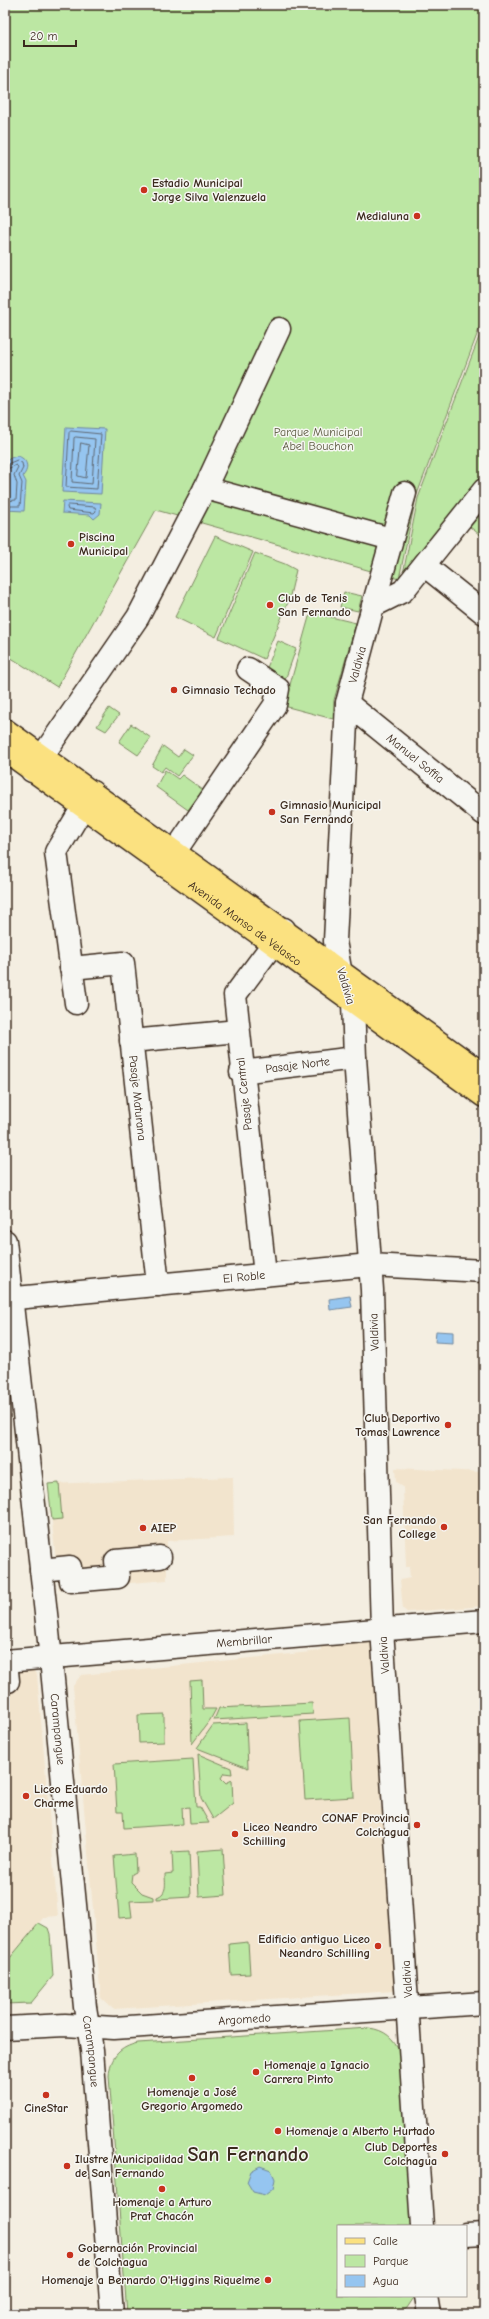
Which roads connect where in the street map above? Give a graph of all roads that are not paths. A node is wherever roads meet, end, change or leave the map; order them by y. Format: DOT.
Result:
graph roads {
  1 [pos="279,329"];
  2 [pos="205,488"];
  3 [pos="484,490"];
  4 [pos="405,493"];
  5 [pos="391,539"];
  6 [pos="424,565"];
  7 [pos="373,606"];
  8 [pos="484,613"];
  9 [pos="248,669"];
  10 [pos="347,703"];
  11 [pos="5,730"];
  12 [pos="5,750"];
  13 [pos="37,763"];
  14 [pos="88,799"];
  15 [pos="484,814"];
  16 [pos="170,858"];
  17 [pos="278,936"];
  18 [pos="71,968"];
  19 [pos="340,969"];
  20 [pos="353,1002"];
  21 [pos="76,1003"];
  22 [pos="238,1031"];
  23 [pos="131,1041"];
  24 [pos="354,1058"];
  25 [pos="242,1072"];
  26 [pos="484,1075"];
  27 [pos="484,1096"];
  28 [pos="5,1241"];
  29 [pos="370,1265"];
  30 [pos="484,1271"];
  31 [pos="265,1275"];
  32 [pos="158,1285"];
  33 [pos="8,1299"];
  34 [pos="160,1557"];
  35 [pos="41,1570"];
  36 [pos="484,1621"];
  37 [pos="382,1629"];
  38 [pos="51,1659"];
  39 [pos="6,1668"];
  40 [pos="484,2003"];
  41 [pos="409,2008"];
  42 [pos="88,2026"];
  43 [pos="5,2028"];
  44 [pos="422,2225"];
  45 [pos="484,2234"];
  46 [pos="467,2235"];
  47 [pos="426,2297"];
  48 [pos="112,2314"];
  49 [pos="429,2314"];
  1 -- 2 [label="street"];
  2 -- 5 [label="street"];
  2 -- 13 [label="street"];
  3 -- 6 [label="street"];
  4 -- 5 [label="street, Valdivia"];
  5 -- 7 [label="street, Valdivia"];
  6 -- 7 [label="street"];
  6 -- 8 [label="street"];
  7 -- 10 [label="street, Valdivia"];
  9 -- 16 [label="street"];
  10 -- 15 [label="street, Manuel Soffia"];
  10 -- 19 [label="street, Valdivia"];
  11 -- 13 [label="main road, Avenida Manso de Velasco"];
  12 -- 13 [label="main road, Avenida Manso de Velasco"];
  13 -- 14 [label="main road, Avenida Manso de Velasco"];
  14 -- 16 [label="main road, Avenida Manso de Velasco"];
  14 -- 18 [label="street"];
  16 -- 17 [label="main road, Avenida Manso de Velasco"];
  17 -- 19 [label="main road, Avenida Manso de Velasco"];
  17 -- 20 [label="main road, Avenida Manso de Velasco"];
  17 -- 22 [label="street, Pasaje Central"];
  18 -- 21 [label="street"];
  18 -- 23 [label="street, Pasaje Maturana"];
  19 -- 20 [label="street, Valdivia"];
  19 -- 26 [label="main road, Avenida Manso de Velasco"];
  20 -- 24 [label="street, Valdivia"];
  20 -- 27 [label="main road, Avenida Manso de Velasco"];
  22 -- 23 [label="street"];
  22 -- 25 [label="street, Pasaje Central"];
  23 -- 32 [label="street, Pasaje Maturana"];
  24 -- 25 [label="street, Pasaje Norte"];
  24 -- 29 [label="street, Valdivia"];
  25 -- 31 [label="street, Pasaje Central"];
  28 -- 33 [label="street, Carampangue"];
  29 -- 30 [label="street, El Roble"];
  29 -- 31 [label="street, El Roble"];
  29 -- 37 [label="street, Valdivia"];
  31 -- 32 [label="street, El Roble"];
  32 -- 33 [label="street, El Roble"];
  33 -- 35 [label="street, Carampangue"];
  34 -- 35 [label="street"];
  35 -- 38 [label="street, Carampangue"];
  36 -- 37 [label="street, Membrillar"];
  37 -- 38 [label="street, Membrillar"];
  37 -- 41 [label="street, Valdivia"];
  38 -- 39 [label="street, Membrillar"];
  38 -- 42 [label="street, Carampangue"];
  40 -- 41 [label="street, Argomedo"];
  41 -- 42 [label="street, Argomedo"];
  41 -- 44 [label="street, Valdivia"];
  42 -- 43 [label="street, Argomedo"];
  42 -- 48 [label="street, Carampangue"];
  45 -- 46 [label="street"];
  47 -- 49 [label="street"];
}
